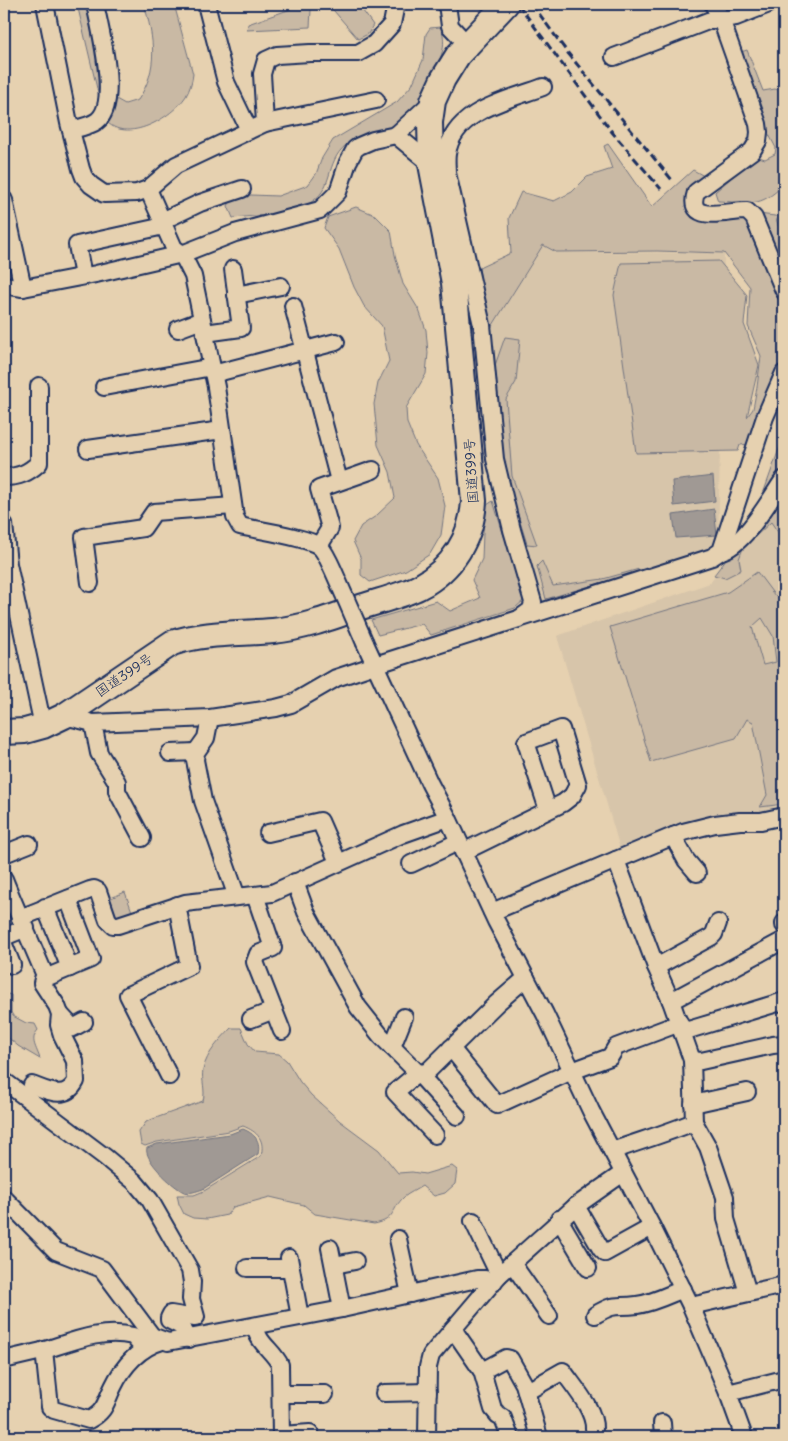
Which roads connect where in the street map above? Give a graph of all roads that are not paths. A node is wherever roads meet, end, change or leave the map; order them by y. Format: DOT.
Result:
graph roads {
  1 [pos="44,4"];
  2 [pos="95,4"];
  3 [pos="206,4"];
  4 [pos="396,4"];
  5 [pos="447,4"];
  6 [pos="506,4"];
  7 [pos="713,4"];
  8 [pos="769,4"];
  9 [pos="721,19"];
  10 [pos="473,39"];
  11 [pos="614,57"];
  12 [pos="543,87"];
  13 [pos="376,100"];
  14 [pos="433,101"];
  15 [pos="265,123"];
  16 [pos="71,130"];
  17 [pos="249,130"];
  18 [pos="396,135"];
  19 [pos="436,153"];
  20 [pos="148,189"];
  21 [pos="242,189"];
  22 [pos="4,200"];
  23 [pos="163,224"];
  24 [pos="182,254"];
  25 [pos="233,269"];
  26 [pos="83,276"];
  27 [pos="4,285"];
  28 [pos="281,286"];
  29 [pos="23,288"];
  30 [pos="784,291"];
  31 [pos="236,295"];
  32 [pos="293,306"];
  33 [pos="204,327"];
  34 [pos="178,329"];
  35 [pos="336,342"];
  36 [pos="306,349"];
  37 [pos="212,371"];
  38 [pos="784,373"];
  39 [pos="38,386"];
  40 [pos="104,387"];
  41 [pos="222,430"];
  42 [pos="88,449"];
  43 [pos="373,470"];
  44 [pos="4,477"];
  45 [pos="784,480"];
  46 [pos="339,481"];
  47 [pos="233,506"];
  48 [pos="4,532"];
  49 [pos="319,546"];
  50 [pos="721,551"];
  51 [pos="90,583"];
  52 [pos="518,620"];
  53 [pos="375,665"];
  54 [pos="64,716"];
  55 [pos="210,718"];
  56 [pos="93,723"];
  57 [pos="43,726"];
  58 [pos="4,732"];
  59 [pos="196,752"];
  60 [pos="170,753"];
  61 [pos="548,810"];
  62 [pos="784,816"];
  63 [pos="448,818"];
  64 [pos="268,833"];
  65 [pos="673,836"];
  66 [pos="142,838"];
  67 [pos="29,844"];
  68 [pos="461,847"];
  69 [pos="4,854"];
  70 [pos="616,860"];
  71 [pos="338,862"];
  72 [pos="411,864"];
  73 [pos="697,873"];
  74 [pos="4,879"];
  75 [pos="295,882"];
  76 [pos="255,895"];
  77 [pos="237,897"];
  78 [pos="68,898"];
  79 [pos="177,905"];
  80 [pos="45,907"];
  81 [pos="492,912"];
  82 [pos="23,923"];
  83 [pos="718,923"];
  84 [pos="4,937"];
  85 [pos="784,940"];
  86 [pos="656,967"];
  87 [pos="70,968"];
  88 [pos="46,978"];
  89 [pos="526,978"];
  90 [pos="672,1001"];
  91 [pos="784,1001"];
  92 [pos="274,1010"];
  93 [pos="60,1014"];
  94 [pos="404,1017"];
  95 [pos="251,1019"];
  96 [pos="84,1022"];
  97 [pos="681,1028"];
  98 [pos="282,1031"];
  99 [pos="784,1046"];
  100 [pos="392,1047"];
  101 [pos="452,1048"];
  102 [pos="692,1060"];
  103 [pos="572,1071"];
  104 [pos="418,1073"];
  105 [pos="169,1076"];
  106 [pos="4,1081"];
  107 [pos="32,1085"];
  108 [pos="747,1092"];
  109 [pos="693,1104"];
  110 [pos="457,1116"];
  111 [pos="694,1122"];
  112 [pos="435,1135"];
  113 [pos="612,1152"];
  114 [pos="623,1173"];
  115 [pos="4,1198"];
  116 [pos="576,1206"];
  117 [pos="559,1219"];
  118 [pos="473,1221"];
  119 [pos="652,1228"];
  120 [pos="398,1239"];
  121 [pos="330,1248"];
  122 [pos="355,1261"];
  123 [pos="512,1263"];
  124 [pos="334,1266"];
  125 [pos="247,1268"];
  126 [pos="588,1268"];
  127 [pos="496,1279"];
  128 [pos="784,1285"];
  129 [pos="682,1289"];
  130 [pos="748,1293"];
  131 [pos="410,1294"];
  132 [pos="691,1306"];
  133 [pos="342,1309"];
  134 [pos="595,1315"];
  135 [pos="549,1316"];
  136 [pos="300,1317"];
  137 [pos="256,1326"];
  138 [pos="453,1329"];
  139 [pos="189,1339"];
  140 [pos="162,1340"];
  141 [pos="144,1349"];
  142 [pos="44,1350"];
  143 [pos="4,1360"];
  144 [pos="482,1371"];
  145 [pos="784,1379"];
  146 [pos="428,1392"];
  147 [pos="526,1392"];
  148 [pos="384,1393"];
  149 [pos="728,1393"];
  150 [pos="281,1394"];
  151 [pos="325,1394"];
  152 [pos="594,1429"];
  153 [pos="310,1433"];
  154 [pos="281,1436"];
  155 [pos="427,1437"];
  156 [pos="510,1437"];
  157 [pos="539,1437"];
  158 [pos="744,1437"];
  1 -- 16 [label="street"];
  2 -- 16 [label="street"];
  3 -- 17 [label="street"];
  4 -- 15 [label="street"];
  5 -- 10 [label="street"];
  6 -- 10 [label="highway, 国道399号"];
  7 -- 9 [label="street"];
  8 -- 9 [label="street"];
  9 -- 11 [label="street"];
  9 -- 30 [label="street"];
  10 -- 14 [label="highway, 国道399号"];
  12 -- 19 [label="street"];
  13 -- 15 [label="street"];
  14 -- 18 [label="street"];
  14 -- 19 [label="highway, 国道399号"];
  15 -- 17 [label="street"];
  16 -- 20 [label="street"];
  17 -- 20 [label="street"];
  18 -- 19 [label="street"];
  18 -- 24 [label="street"];
  19 -- 52 [label="street"];
  19 -- 54 [label="highway, 国道399号"];
  20 -- 23 [label="street"];
  21 -- 23 [label="street"];
  22 -- 29 [label="street"];
  23 -- 24 [label="street"];
  23 -- 26 [label="street"];
  24 -- 26 [label="street"];
  24 -- 33 [label="street"];
  25 -- 31 [label="street"];
  26 -- 29 [label="street"];
  27 -- 29 [label="street"];
  28 -- 31 [label="street"];
  31 -- 33 [label="street"];
  32 -- 36 [label="street"];
  33 -- 34 [label="street"];
  33 -- 37 [label="street"];
  35 -- 36 [label="street"];
  36 -- 37 [label="street"];
  36 -- 46 [label="street"];
  37 -- 40 [label="street"];
  37 -- 41 [label="street"];
  38 -- 50 [label="street"];
  39 -- 44 [label="street"];
  41 -- 42 [label="street"];
  41 -- 47 [label="street"];
  43 -- 46 [label="street"];
  45 -- 50 [label="street"];
  46 -- 49 [label="street"];
  47 -- 49 [label="street"];
  47 -- 51 [label="street"];
  48 -- 57 [label="street"];
  49 -- 53 [label="street, bridge"];
  50 -- 52 [label="street"];
  52 -- 53 [label="street"];
  53 -- 55 [label="street"];
  53 -- 63 [label="street"];
  54 -- 56 [label="street"];
  54 -- 57 [label="highway, 国道399号"];
  55 -- 56 [label="street"];
  55 -- 59 [label="street"];
  56 -- 66 [label="street"];
  57 -- 58 [label="highway, 国道399号"];
  59 -- 60 [label="street"];
  59 -- 77 [label="street"];
  61 -- 61 [label="street"];
  61 -- 68 [label="street"];
  62 -- 65 [label="street"];
  63 -- 68 [label="street"];
  63 -- 71 [label="street"];
  64 -- 71 [label="street"];
  65 -- 70 [label="street"];
  65 -- 73 [label="street"];
  67 -- 69 [label="street"];
  68 -- 72 [label="street"];
  68 -- 81 [label="street"];
  70 -- 81 [label="street"];
  70 -- 86 [label="street"];
  71 -- 75 [label="street"];
  74 -- 82 [label="street"];
  75 -- 76 [label="street"];
  75 -- 100 [label="street"];
  76 -- 77 [label="street"];
  76 -- 92 [label="street"];
  77 -- 79 [label="street"];
  78 -- 79 [label="street"];
  78 -- 80 [label="street"];
  78 -- 87 [label="street"];
  79 -- 105 [label="street"];
  80 -- 82 [label="street"];
  80 -- 87 [label="street"];
  81 -- 89 [label="street"];
  82 -- 84 [label="street"];
  82 -- 88 [label="street"];
  83 -- 86 [label="street"];
  85 -- 90 [label="street"];
  86 -- 90 [label="street"];
  87 -- 88 [label="street"];
  88 -- 93 [label="street"];
  89 -- 101 [label="street"];
  89 -- 103 [label="street"];
  90 -- 97 [label="street"];
  91 -- 97 [label="street"];
  92 -- 95 [label="street"];
  92 -- 98 [label="street"];
  93 -- 96 [label="street"];
  93 -- 107 [label="street"];
  94 -- 100 [label="street"];
  97 -- 102 [label="street"];
  97 -- 103 [label="street"];
  99 -- 102 [label="street"];
  100 -- 104 [label="street"];
  101 -- 103 [label="street"];
  101 -- 104 [label="street"];
  102 -- 109 [label="street"];
  103 -- 113 [label="street"];
  104 -- 110 [label="street"];
  104 -- 112 [label="street"];
  106 -- 139 [label="street"];
  108 -- 109 [label="street"];
  109 -- 111 [label="street"];
  111 -- 113 [label="street"];
  111 -- 130 [label="street"];
  113 -- 114 [label="street"];
  114 -- 116 [label="street"];
  114 -- 119 [label="street"];
  115 -- 140 [label="street"];
  116 -- 117 [label="street"];
  116 -- 119 [label="street"];
  117 -- 123 [label="street"];
  117 -- 126 [label="street"];
  118 -- 127 [label="street"];
  119 -- 129 [label="street"];
  120 -- 131 [label="street"];
  121 -- 124 [label="street"];
  122 -- 124 [label="street"];
  123 -- 127 [label="street"];
  123 -- 135 [label="street"];
  124 -- 133 [label="street"];
  125 -- 136 [label="street"];
  127 -- 131 [label="street"];
  127 -- 138 [label="street"];
  128 -- 130 [label="street"];
  129 -- 132 [label="street"];
  129 -- 134 [label="street"];
  130 -- 132 [label="street"];
  131 -- 133 [label="street"];
  132 -- 149 [label="street"];
  133 -- 136 [label="street"];
  136 -- 137 [label="street"];
  137 -- 139 [label="street"];
  137 -- 150 [label="street"];
  138 -- 144 [label="street"];
  138 -- 146 [label="street"];
  139 -- 140 [label="street"];
  140 -- 141 [label="street"];
  141 -- 142 [label="street"];
  141 -- 142 [label="street"];
  142 -- 143 [label="street"];
  144 -- 147 [label="street"];
  144 -- 156 [label="street"];
  145 -- 149 [label="street"];
  146 -- 148 [label="street"];
  146 -- 155 [label="street"];
  147 -- 152 [label="street"];
  147 -- 157 [label="street"];
  149 -- 158 [label="street"];
  150 -- 151 [label="street"];
  150 -- 154 [label="street"];
  153 -- 154 [label="street"];
}
